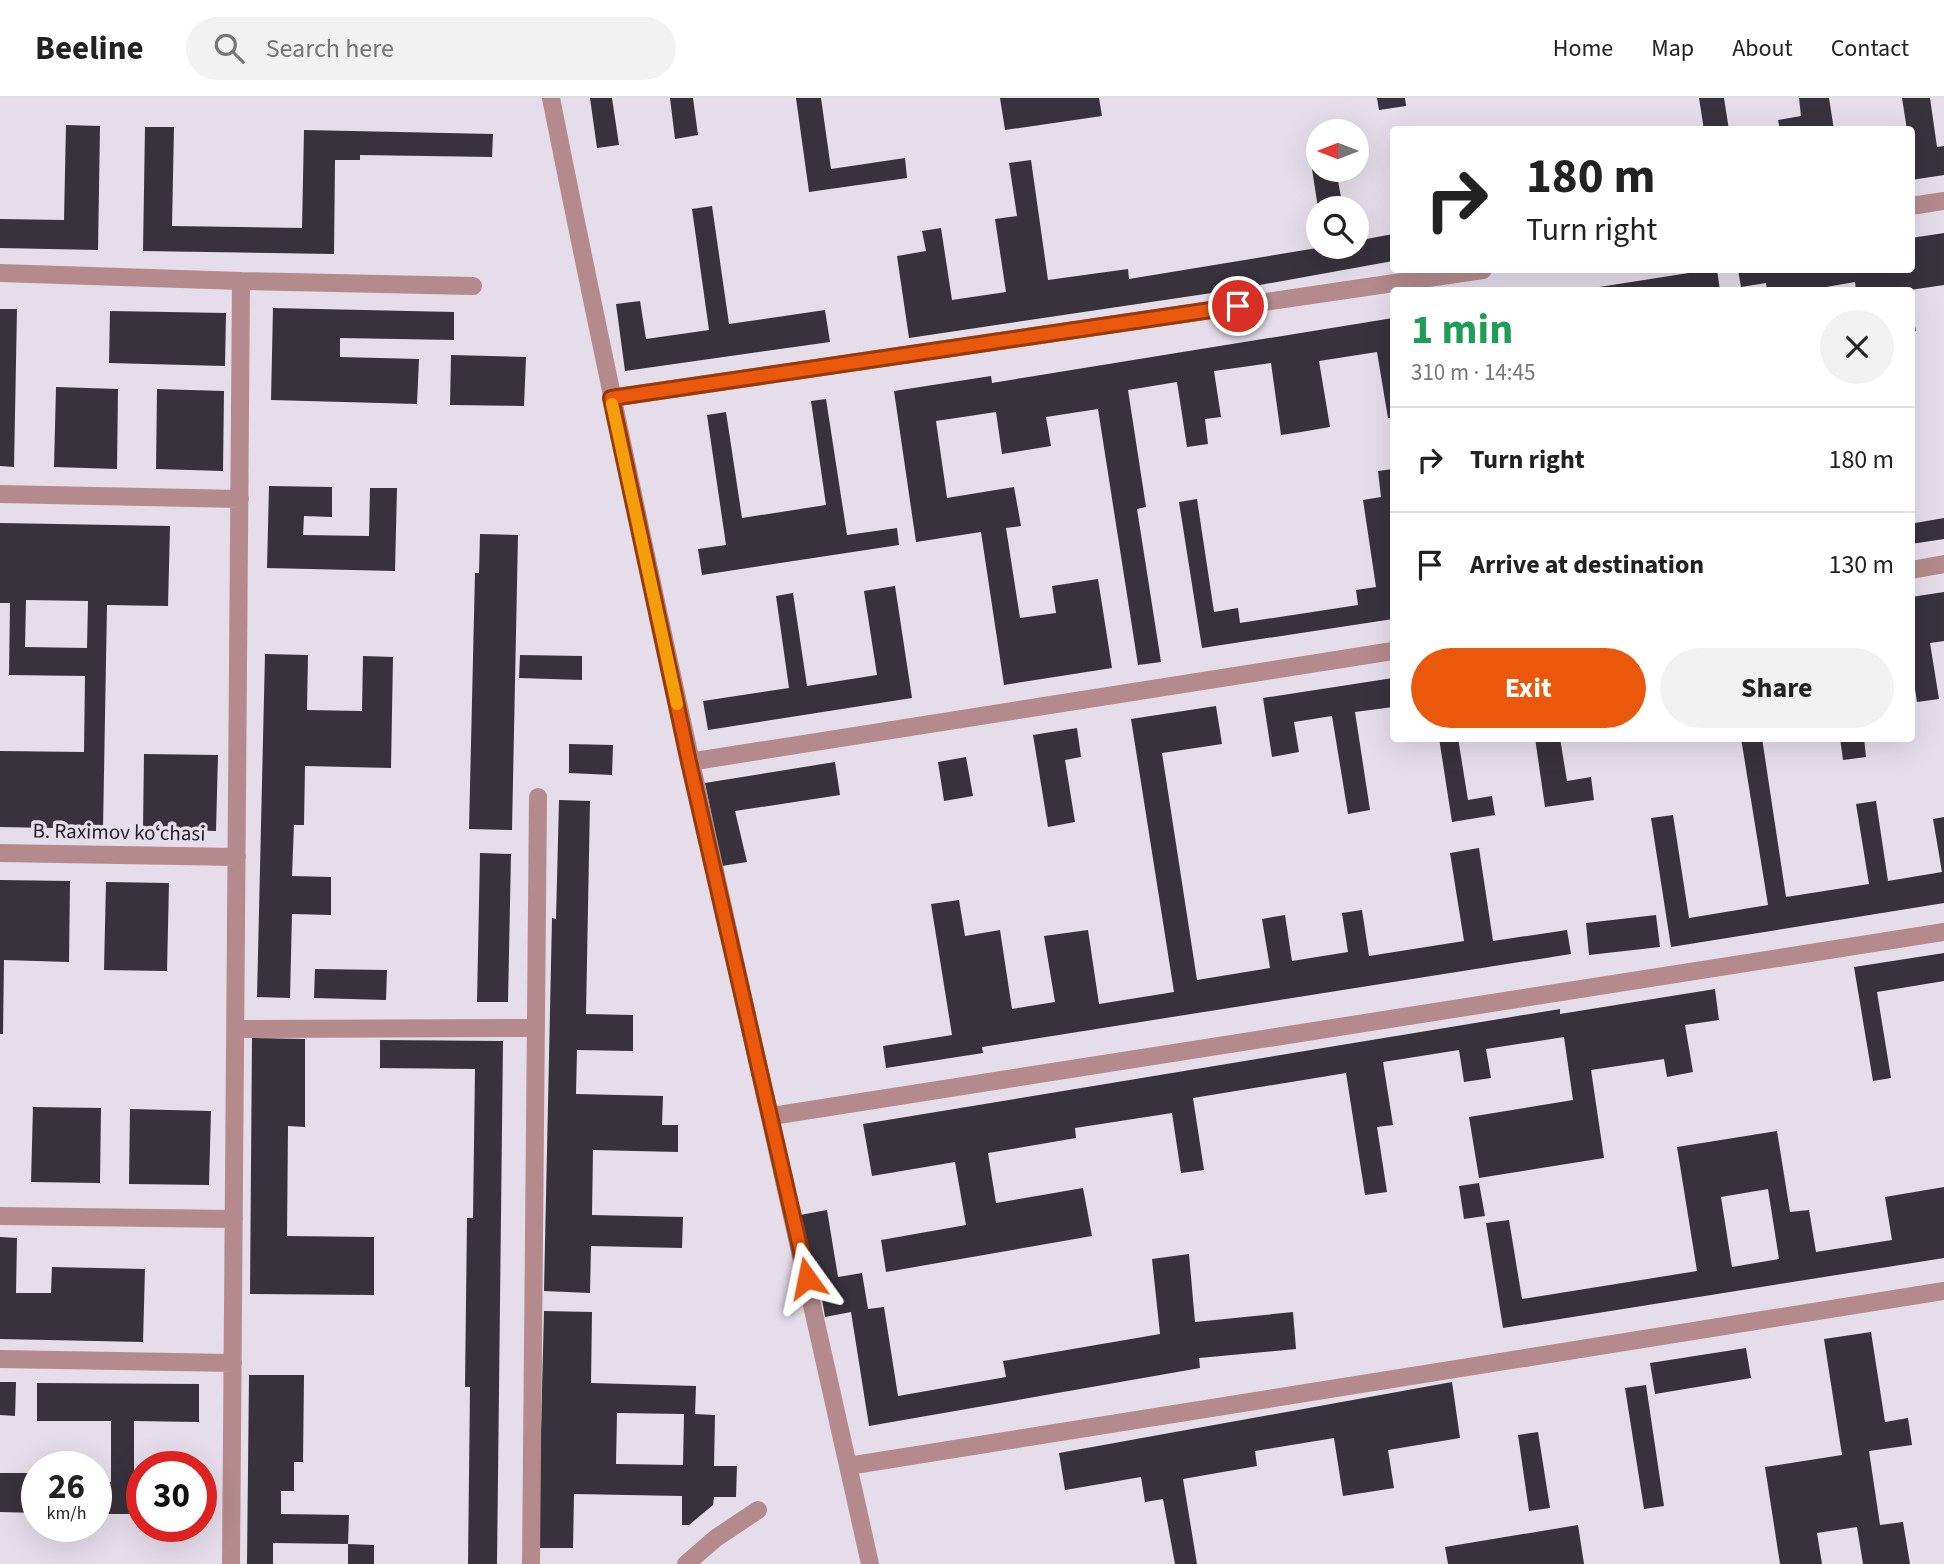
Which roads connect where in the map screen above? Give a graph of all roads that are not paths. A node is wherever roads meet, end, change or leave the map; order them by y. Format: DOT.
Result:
graph roads {
  1 [pos="551,98"];
  2 [pos="1944,201"];
  3 [pos="1915,205"];
  4 [pos="1463,273"];
  5 [pos="0,274"];
  6 [pos="242,281"];
  7 [pos="473,286"];
  8 [pos="611,398"];
  9 [pos="0,494"];
  10 [pos="240,499"];
  11 [pos="1944,564"];
  12 [pos="1915,568"];
  13 [pos="1390,651"];
  14 [pos="689,762"];
  15 [pos="538,797"];
  16 [pos="0,853"];
  17 [pos="237,857"];
  18 [pos="1944,932"];
  19 [pos="536,1028"];
  20 [pos="236,1029"];
  21 [pos="772,1116"];
  22 [pos="0,1216"];
  23 [pos="234,1219"];
  24 [pos="1944,1291"];
  25 [pos="0,1359"];
  26 [pos="233,1363"];
  27 [pos="848,1466"];
  28 [pos="758,1510"];
  29 [pos="231,1564"];
  30 [pos="531,1564"];
  31 [pos="687,1564"];
  32 [pos="870,1564"];
  1 -- 8 [label="street"];
  2 -- 3 [label="street"];
  4 -- 8 [label="street"];
  5 -- 6 [label="street"];
  6 -- 7 [label="street"];
  6 -- 10 [label="street"];
  8 -- 14 [label="street"];
  9 -- 10 [label="street"];
  10 -- 17 [label="street"];
  11 -- 12 [label="street"];
  13 -- 14 [label="street"];
  14 -- 21 [label="street"];
  15 -- 19 [label="street"];
  16 -- 17 [label="street, B. Raximov koʻchasi"];
  17 -- 20 [label="street"];
  18 -- 21 [label="street"];
  19 -- 20 [label="street"];
  19 -- 30 [label="street"];
  20 -- 23 [label="street"];
  21 -- 27 [label="street"];
  22 -- 23 [label="street"];
  23 -- 26 [label="street"];
  24 -- 27 [label="street"];
  25 -- 26 [label="street"];
  26 -- 29 [label="street"];
  27 -- 32 [label="street"];
  28 -- 31 [label="street"];
}
